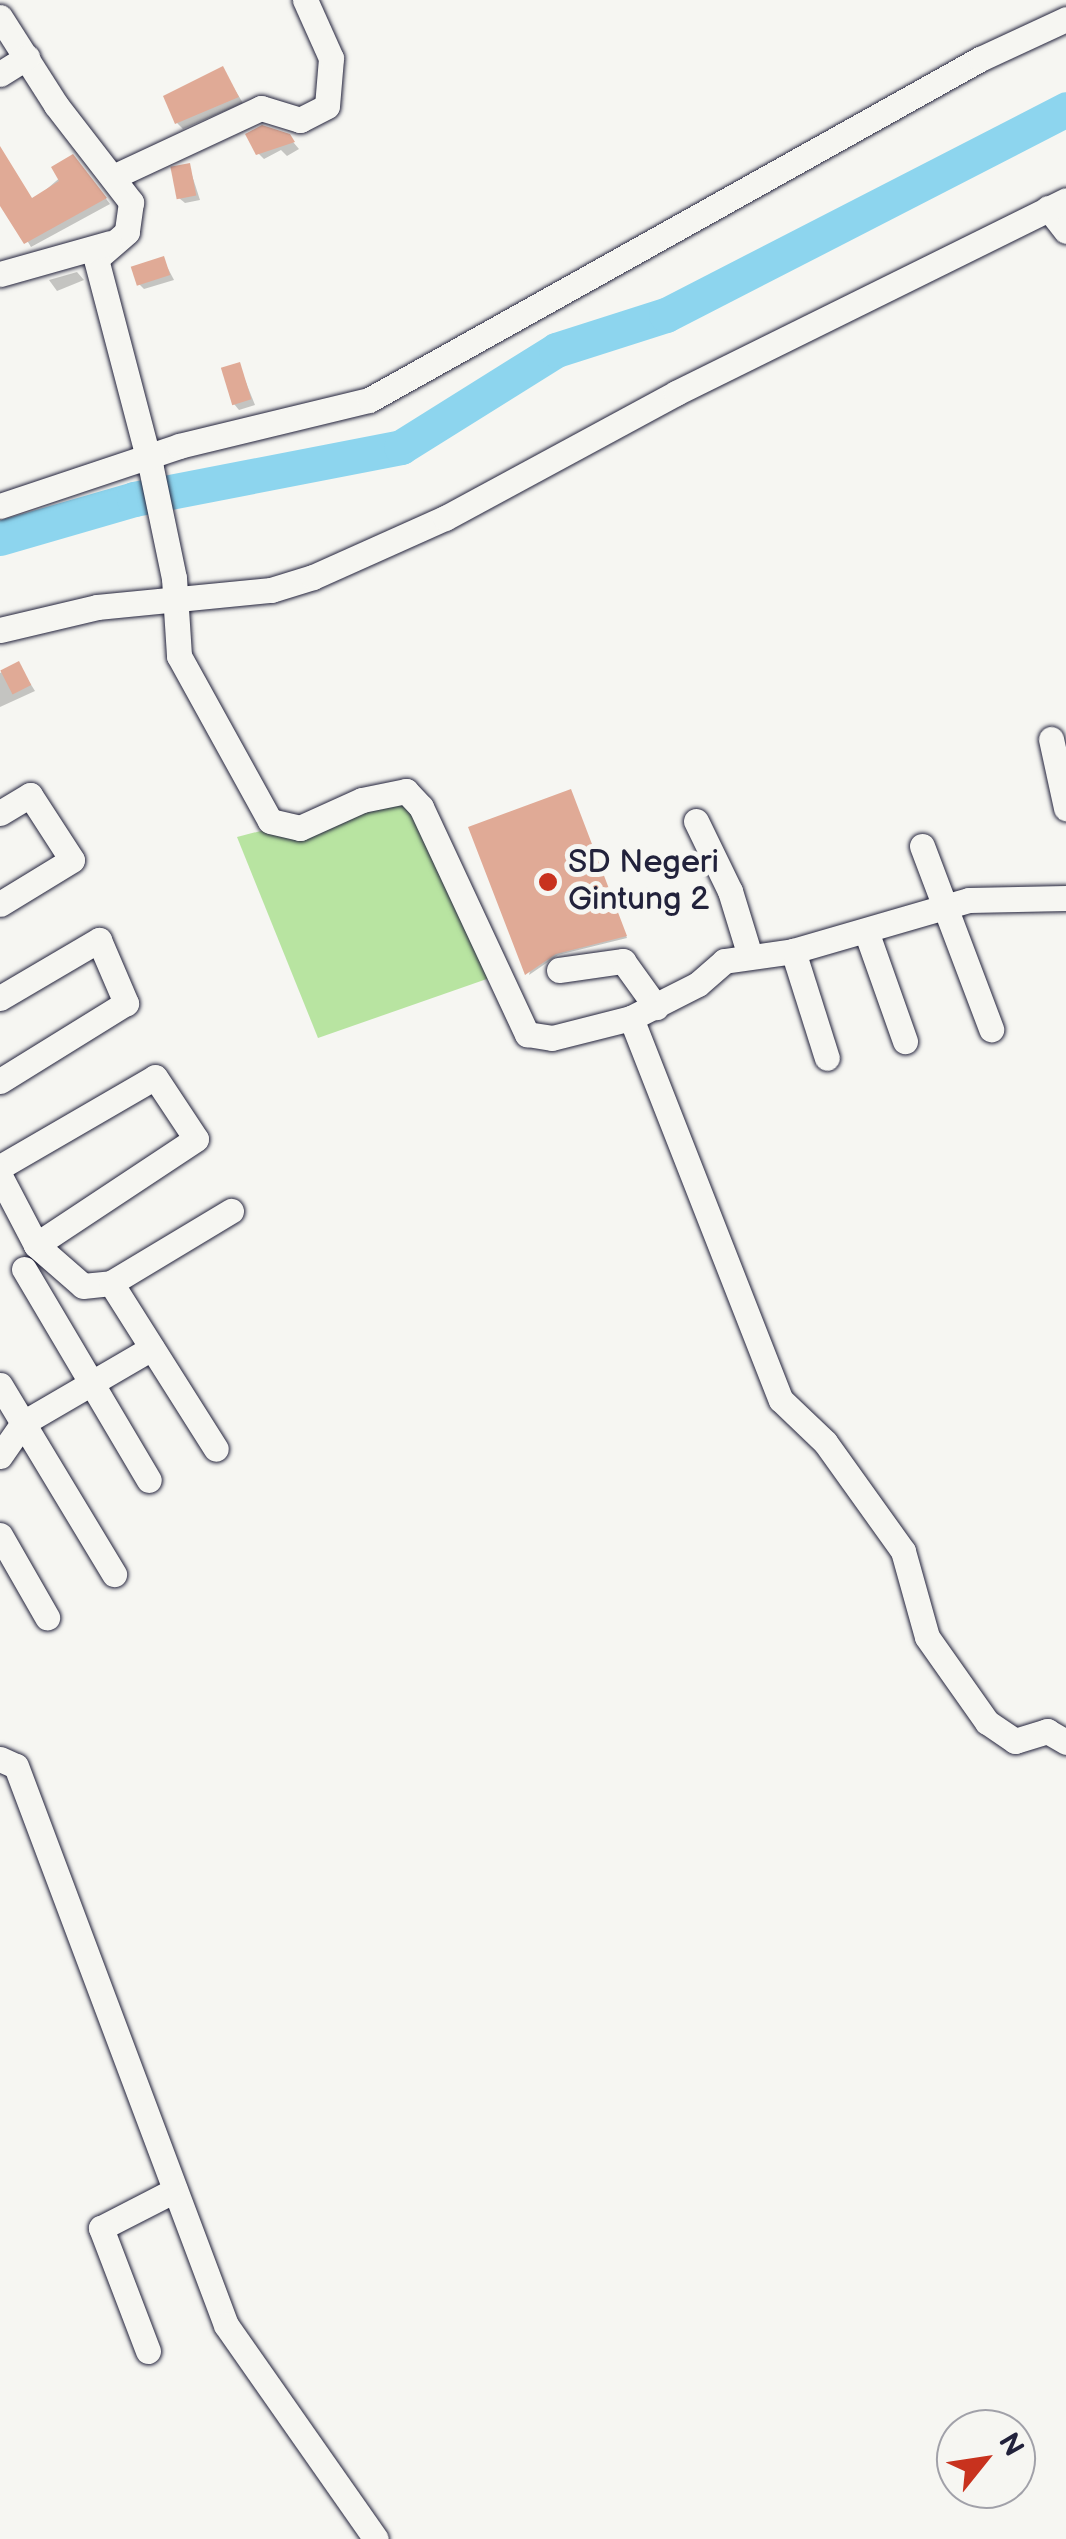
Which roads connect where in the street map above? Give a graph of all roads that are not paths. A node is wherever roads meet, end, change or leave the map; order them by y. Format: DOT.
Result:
graph roads {
  1 [pos="304,0"];
  2 [pos="0,17"];
  3 [pos="1066,19"];
  4 [pos="27,57"];
  5 [pos="0,74"];
  6 [pos="115,176"];
  7 [pos="1057,204"];
  8 [pos="1066,231"];
  9 [pos="110,243"];
  10 [pos="0,274"];
  11 [pos="149,462"];
  12 [pos="0,506"];
  13 [pos="175,588"];
  14 [pos="0,630"];
  15 [pos="1052,740"];
  16 [pos="1066,808"];
  17 [pos="0,813"];
  18 [pos="696,821"];
  19 [pos="922,846"];
  20 [pos="0,904"];
  21 [pos="944,906"];
  22 [pos="1064,906"];
  23 [pos="866,931"];
  24 [pos="793,951"];
  25 [pos="750,956"];
  26 [pos="559,970"];
  27 [pos="0,998"];
  28 [pos="656,1007"];
  29 [pos="630,1018"];
  30 [pos="991,1030"];
  31 [pos="905,1041"];
  32 [pos="827,1058"];
  33 [pos="0,1081"];
  34 [pos="0,1168"];
  35 [pos="0,1176"];
  36 [pos="231,1211"];
  37 [pos="36,1245"];
  38 [pos="24,1268"];
  39 [pos="111,1283"];
  40 [pos="152,1348"];
  41 [pos="92,1383"];
  42 [pos="0,1385"];
  43 [pos="23,1424"];
  44 [pos="216,1449"];
  45 [pos="0,1456"];
  46 [pos="150,1480"];
  47 [pos="0,1535"];
  48 [pos="114,1574"];
  49 [pos="48,1617"];
  50 [pos="1064,1734"];
  51 [pos="0,1759"];
  52 [pos="175,2190"];
  53 [pos="148,2352"];
  54 [pos="376,2539"];
  1 -- 6 [label="street"];
  2 -- 4 [label="street"];
  3 -- 11 [label="street"];
  4 -- 5 [label="street"];
  4 -- 6 [label="street"];
  6 -- 9 [label="street"];
  7 -- 8 [label="street"];
  7 -- 13 [label="street"];
  9 -- 10 [label="street"];
  9 -- 11 [label="street"];
  11 -- 12 [label="street"];
  11 -- 13 [label="street"];
  13 -- 14 [label="street"];
  13 -- 29 [label="street"];
  15 -- 16 [label="street"];
  17 -- 20 [label="street"];
  18 -- 25 [label="street"];
  19 -- 21 [label="street"];
  21 -- 22 [label="street"];
  21 -- 23 [label="street"];
  21 -- 30 [label="street"];
  23 -- 24 [label="street"];
  23 -- 31 [label="street"];
  24 -- 25 [label="street"];
  24 -- 32 [label="street"];
  25 -- 28 [label="street"];
  26 -- 28 [label="street"];
  27 -- 33 [label="street"];
  28 -- 29 [label="street"];
  29 -- 50 [label="street"];
  34 -- 37 [label="street"];
  35 -- 37 [label="street"];
  36 -- 39 [label="street"];
  37 -- 39 [label="street"];
  38 -- 41 [label="street"];
  39 -- 40 [label="street"];
  40 -- 41 [label="street"];
  40 -- 44 [label="street"];
  41 -- 43 [label="street"];
  41 -- 46 [label="street"];
  42 -- 43 [label="street"];
  43 -- 45 [label="street"];
  43 -- 48 [label="street"];
  47 -- 49 [label="street"];
  51 -- 52 [label="street"];
  52 -- 53 [label="street"];
  52 -- 54 [label="street"];
}
